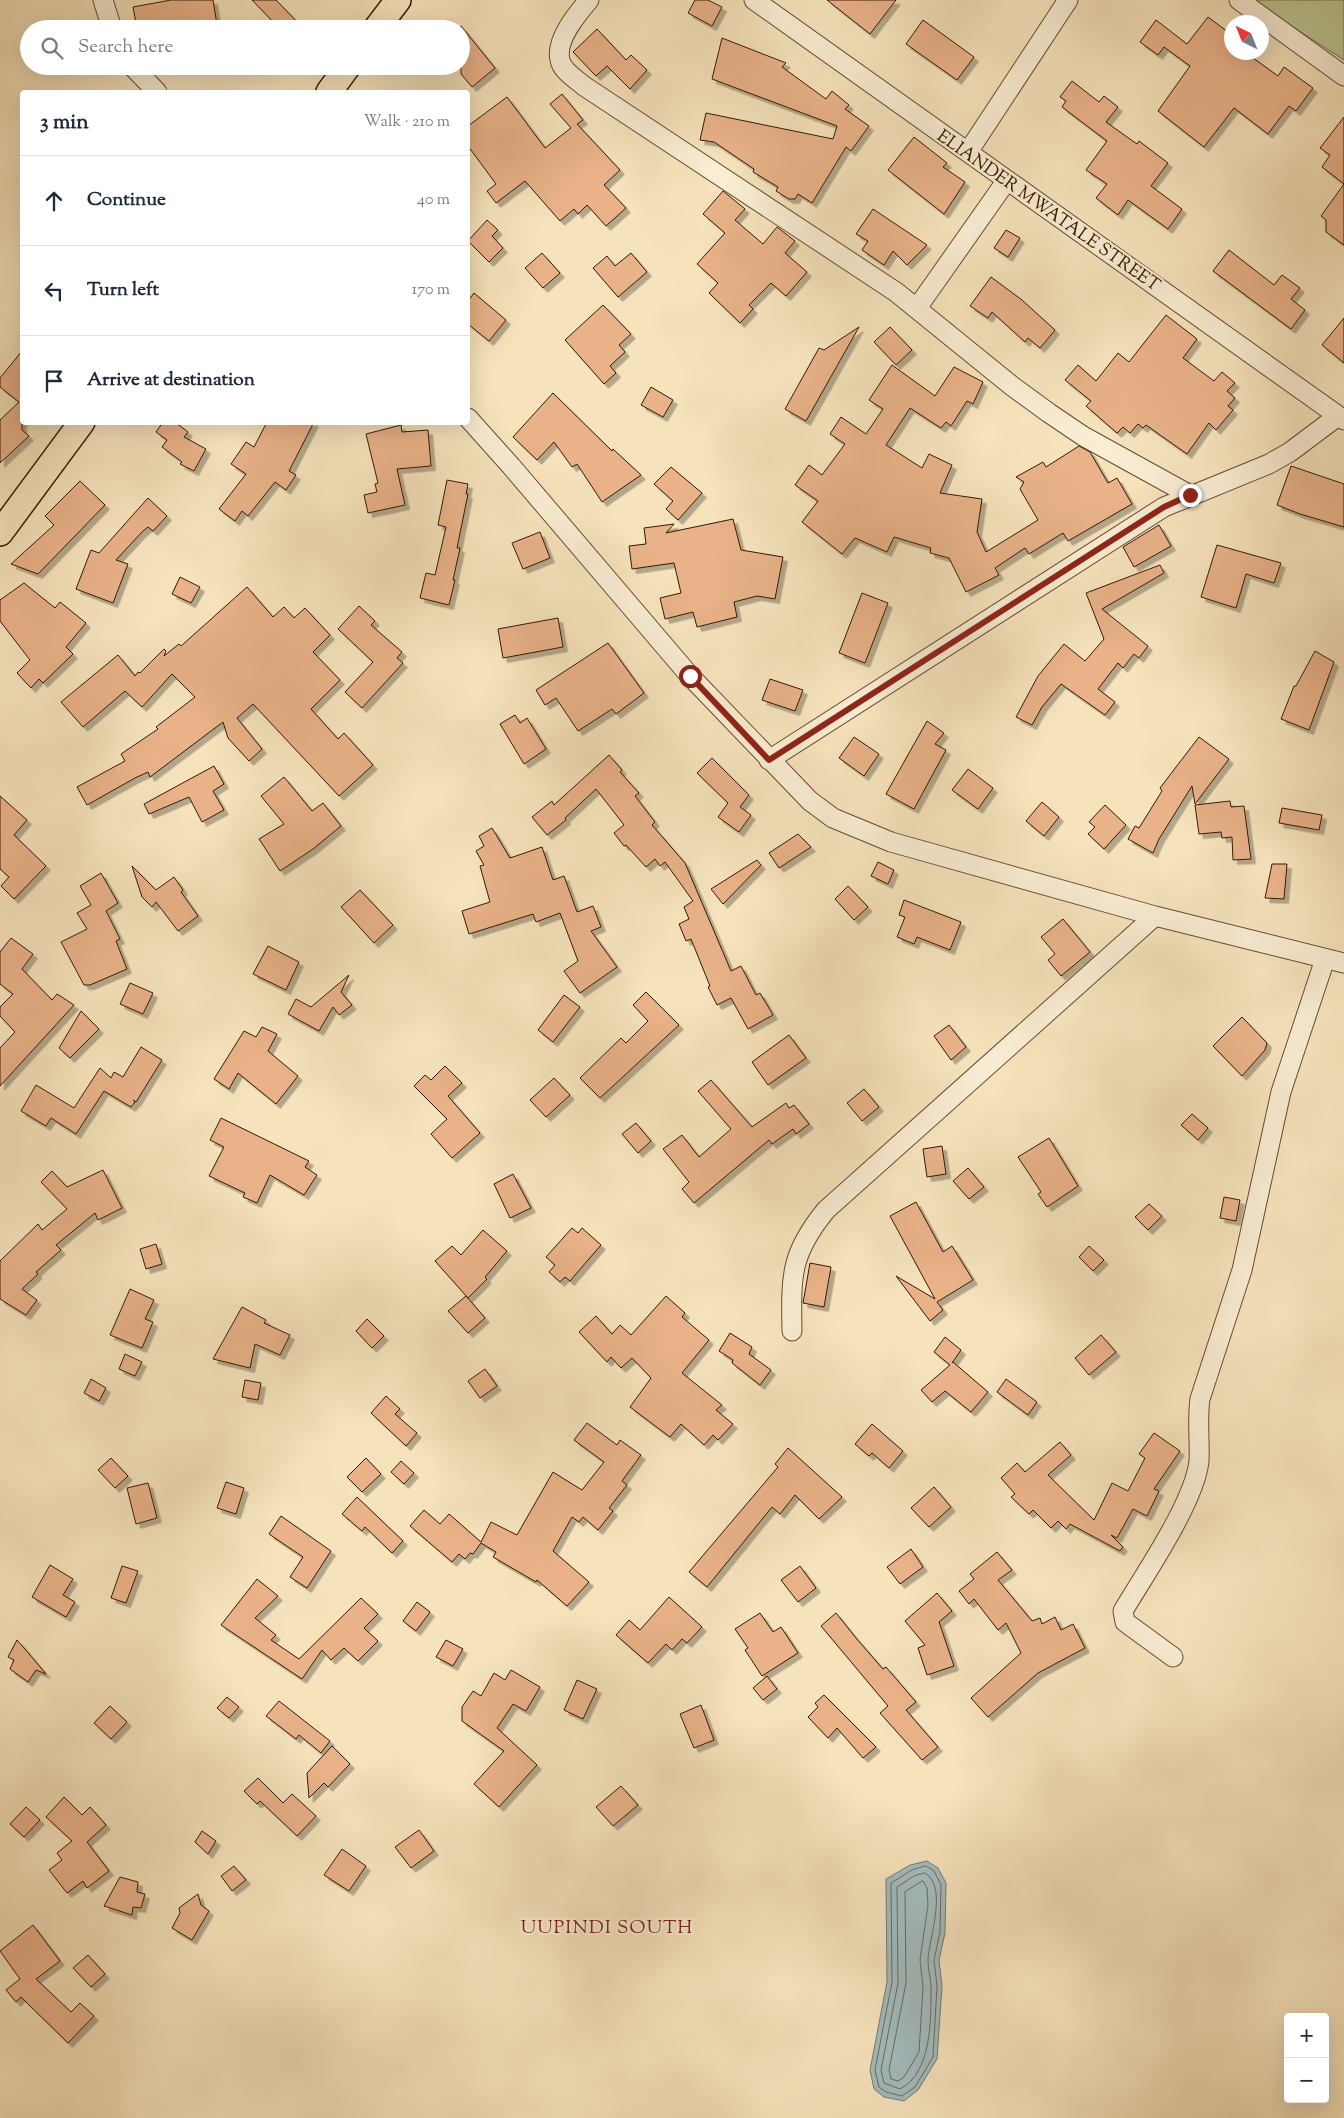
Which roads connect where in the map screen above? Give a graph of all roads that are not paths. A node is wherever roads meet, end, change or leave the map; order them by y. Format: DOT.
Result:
graph roads {
  1 [pos="103,0"];
  2 [pos="398,0"];
  3 [pos="589,0"];
  4 [pos="754,0"];
  5 [pos="1068,0"];
  6 [pos="1239,0"];
  7 [pos="109,20"];
  8 [pos="383,20"];
  9 [pos="141,75"];
  10 [pos="341,75"];
  11 [pos="1344,76"];
  12 [pos="155,90"];
  13 [pos="330,90"];
  14 [pos="968,152"];
  15 [pos="1008,180"];
  16 [pos="917,308"];
  17 [pos="1341,418"];
  18 [pos="470,420"];
  19 [pos="80,425"];
  20 [pos="1190,495"];
  21 [pos="0,533"];
  22 [pos="769,760"];
  23 [pos="1156,916"];
  24 [pos="1325,958"];
  25 [pos="1344,963"];
  26 [pos="792,1331"];
  27 [pos="1173,1657"];
  1 -- 7 [label="street"];
  2 -- 8 [label="main road"];
  3 -- 16 [label="street"];
  4 -- 14 [label="street, ELIANDER MWATALE STREET"];
  5 -- 14 [label="street"];
  6 -- 11 [label="street"];
  9 -- 12 [label="street"];
  10 -- 13 [label="main road"];
  14 -- 15 [label="street, ELIANDER MWATALE STREET"];
  15 -- 16 [label="street"];
  15 -- 17 [label="street, ELIANDER MWATALE STREET"];
  16 -- 20 [label="street"];
  17 -- 20 [label="street"];
  18 -- 22 [label="street"];
  19 -- 21 [label="main road"];
  20 -- 22 [label="street"];
  22 -- 23 [label="street"];
  23 -- 24 [label="street"];
  23 -- 26 [label="street"];
  24 -- 25 [label="street"];
  24 -- 27 [label="street"];
}
